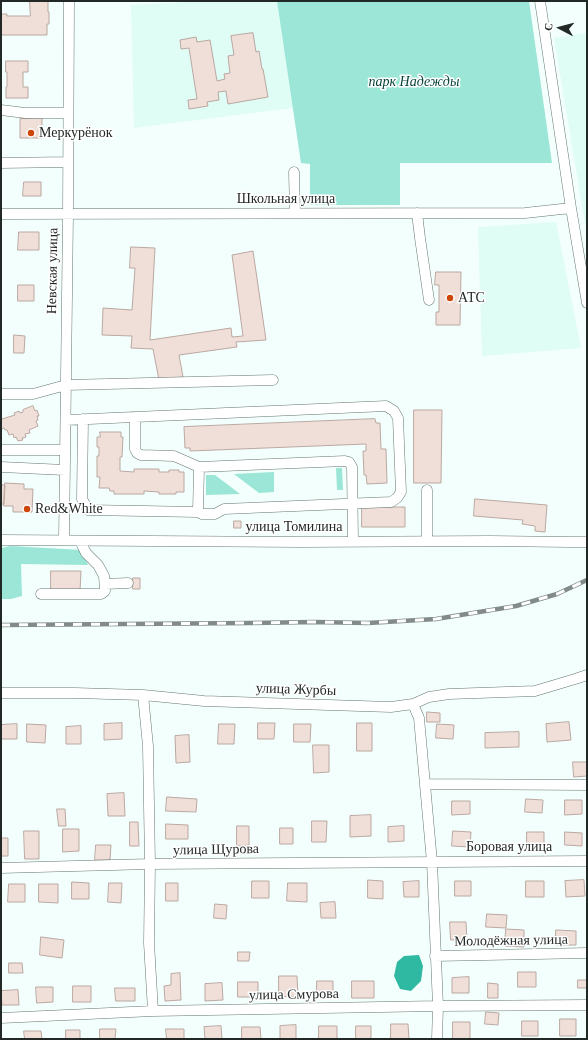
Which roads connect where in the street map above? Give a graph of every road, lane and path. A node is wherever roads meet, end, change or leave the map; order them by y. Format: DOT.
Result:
graph roads {
  1 [pos="69,1"];
  2 [pos="540,1"];
  3 [pos="1,110"];
  4 [pos="68,113"];
  5 [pos="68,162"];
  6 [pos="1,163"];
  7 [pos="294,172"];
  8 [pos="571,208"];
  9 [pos="295,213"];
  10 [pos="417,213"];
  11 [pos="1,214"];
  12 [pos="68,214"];
  13 [pos="429,300"];
  14 [pos="587,303"];
  15 [pos="273,380"];
  16 [pos="66,385"];
  17 [pos="1,394"];
  18 [pos="136,417"];
  19 [pos="83,419"];
  20 [pos="66,420"];
  21 [pos="1,450"];
  22 [pos="65,450"];
  23 [pos="1,467"];
  24 [pos="199,467"];
  25 [pos="65,470"];
  26 [pos="427,490"];
  27 [pos="353,503"];
  28 [pos="198,512"];
  29 [pos="1,540"];
  30 [pos="64,540"];
  31 [pos="80,541"];
  32 [pos="427,541"];
  33 [pos="353,542"];
  34 [pos="587,542"];
  35 [pos="128,583"];
  36 [pos="105,584"];
  37 [pos="41,594"];
  38 [pos="587,675"];
  39 [pos="1,693"];
  40 [pos="143,695"];
  41 [pos="414,704"];
  42 [pos="426,784"];
  43 [pos="587,785"];
  44 [pos="587,861"];
  45 [pos="432,862"];
  46 [pos="150,864"];
  47 [pos="1,868"];
  48 [pos="587,953"];
  49 [pos="436,956"];
  50 [pos="587,1005"];
  51 [pos="438,1006"];
  52 [pos="153,1011"];
  53 [pos="1,1018"];
  54 [pos="437,1039"];
  1 -- 4 [label="street, Невская улица"];
  2 -- 8 [label="street"];
  3 -- 4 [label="street"];
  4 -- 5 [label="street, Невская улица"];
  5 -- 6 [label="street"];
  5 -- 12 [label="street, Невская улица"];
  7 -- 9 [label="street"];
  8 -- 10 [label="street, Школьная улица"];
  8 -- 14 [label="street"];
  9 -- 10 [label="street, Школьная улица"];
  9 -- 12 [label="street, Школьная улица"];
  10 -- 13 [label="street"];
  11 -- 12 [label="street, Школьная улица"];
  12 -- 16 [label="street, Невская улица"];
  15 -- 16 [label="street"];
  16 -- 17 [label="street"];
  16 -- 20 [label="street, Невская улица"];
  18 -- 19 [label="street"];
  18 -- 24 [label="street"];
  18 -- 27 [label="street"];
  19 -- 20 [label="street"];
  19 -- 28 [label="street"];
  20 -- 22 [label="street, Невская улица"];
  21 -- 22 [label="street"];
  22 -- 25 [label="street, Невская улица"];
  23 -- 25 [label="street"];
  24 -- 27 [label="street"];
  24 -- 28 [label="street"];
  25 -- 30 [label="street, Невская улица"];
  26 -- 32 [label="street"];
  27 -- 28 [label="street"];
  27 -- 33 [label="street"];
  29 -- 30 [label="street, улица Томилина"];
  30 -- 31 [label="street, улица Томилина"];
  31 -- 33 [label="street, улица Томилина"];
  31 -- 36 [label="street"];
  32 -- 33 [label="street, улица Томилина"];
  32 -- 34 [label="street, улица Томилина"];
  35 -- 36 [label="street"];
  36 -- 37 [label="street"];
  38 -- 41 [label="street, улица Журбы"];
  39 -- 40 [label="street, улица Журбы"];
  40 -- 41 [label="street, улица Журбы"];
  40 -- 46 [label="street"];
  41 -- 42 [label="street"];
  42 -- 43 [label="street"];
  42 -- 45 [label="street"];
  44 -- 45 [label="street, Боровая улица"];
  45 -- 46 [label="street, улица Щурова"];
  45 -- 49 [label="street"];
  46 -- 47 [label="street, улица Щурова"];
  46 -- 52 [label="street"];
  48 -- 49 [label="street, Молодёжная улица"];
  49 -- 51 [label="street"];
  50 -- 51 [label="street, улица Смурова"];
  51 -- 52 [label="street, улица Смурова"];
  51 -- 54 [label="street"];
  52 -- 53 [label="street, улица Смурова"];
}
